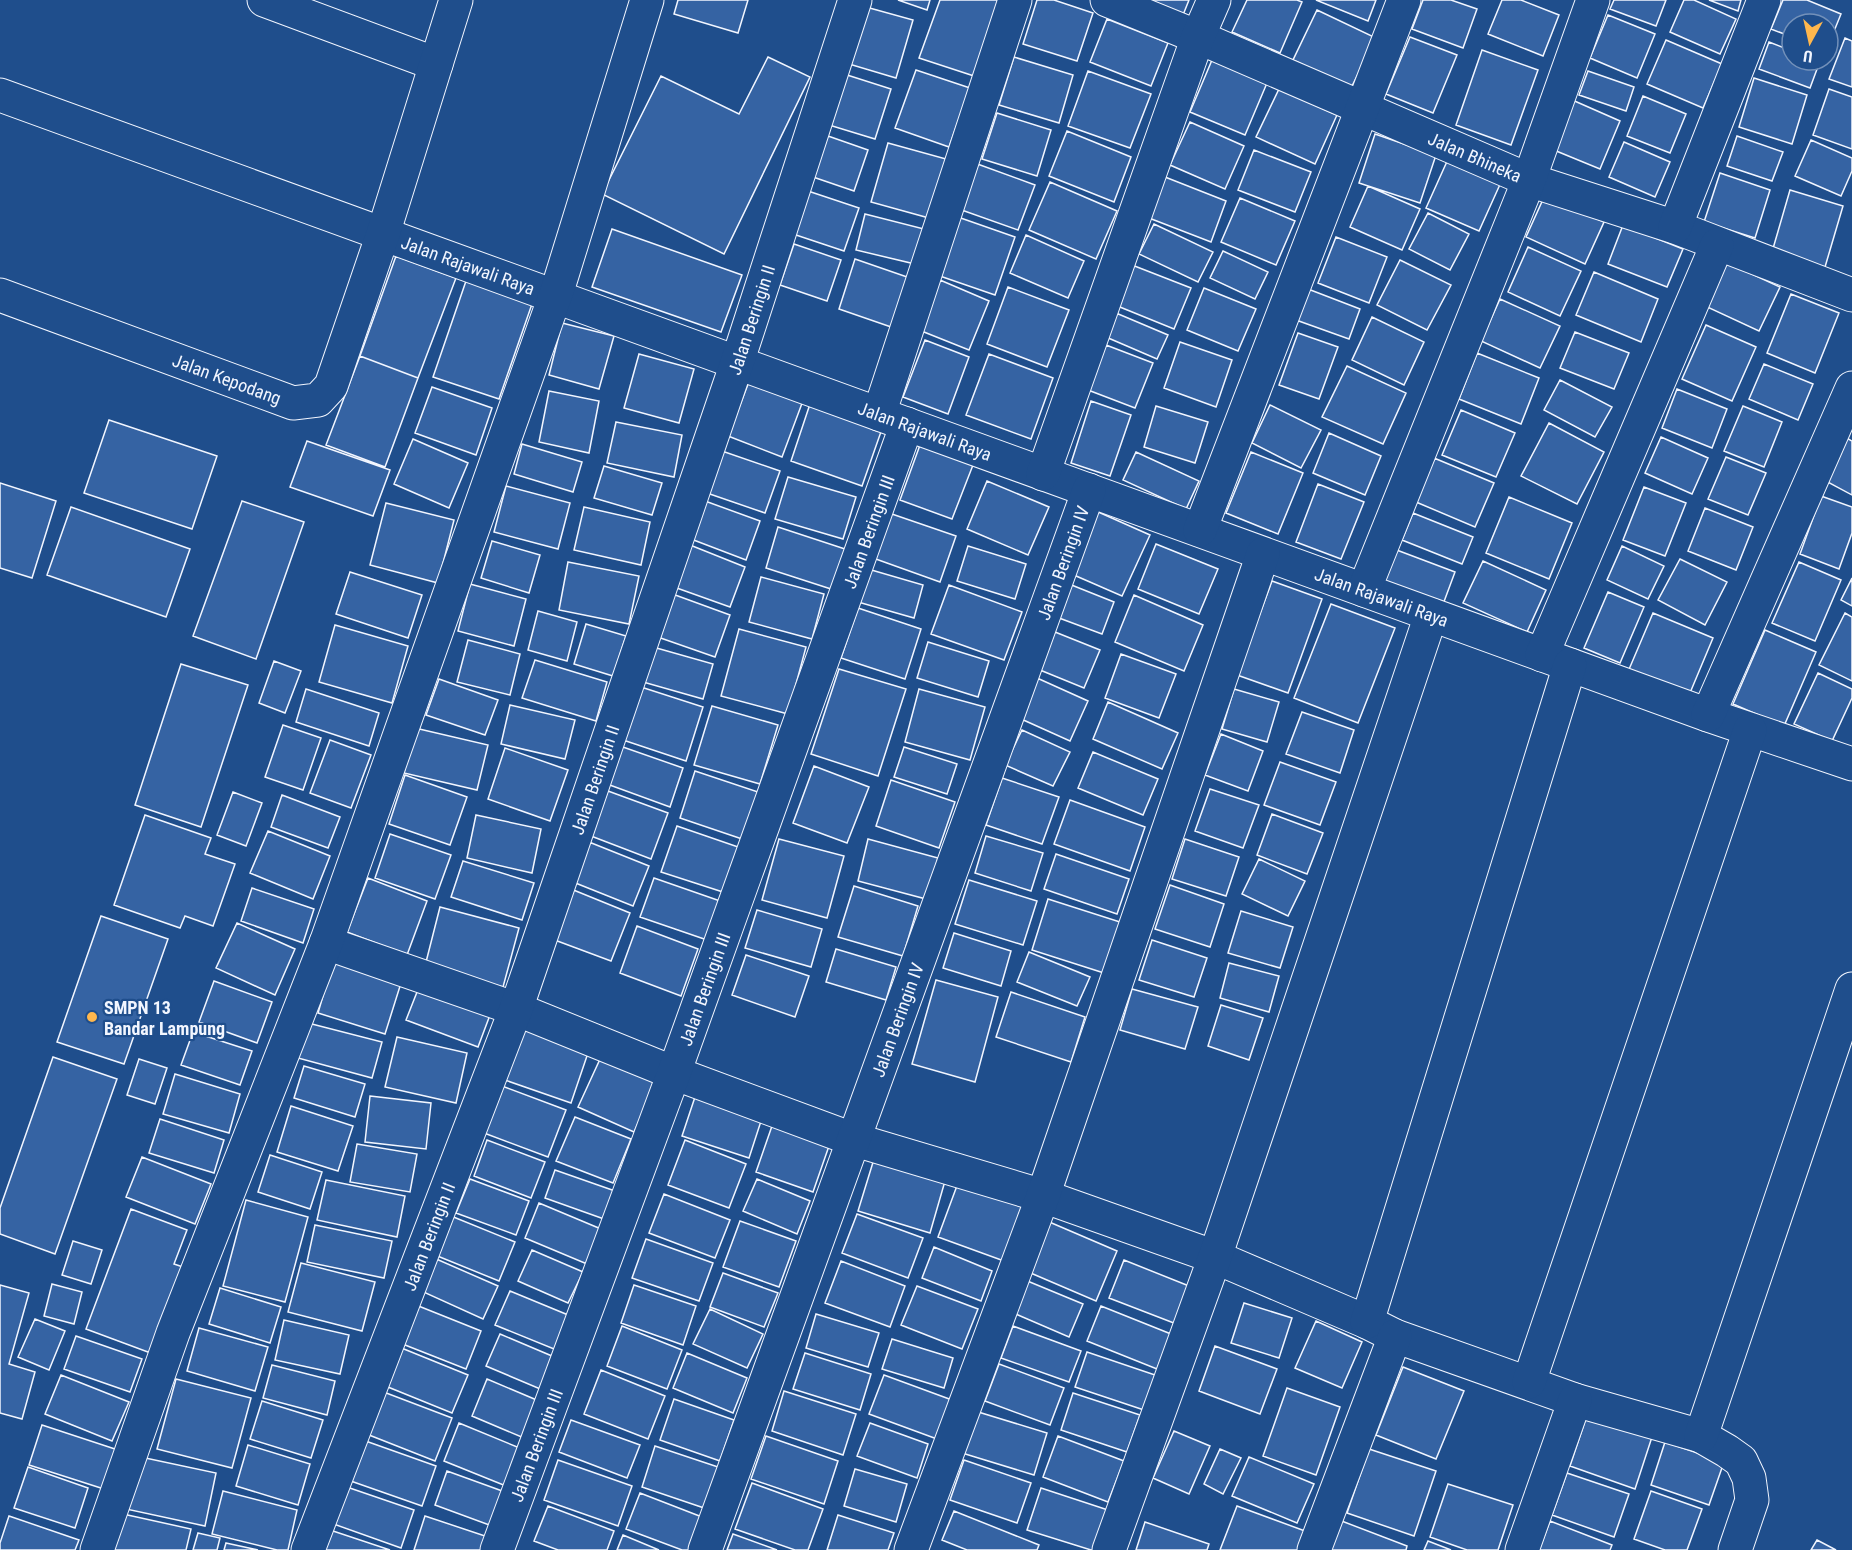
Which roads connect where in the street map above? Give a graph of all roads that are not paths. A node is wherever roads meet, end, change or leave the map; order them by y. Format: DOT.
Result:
graph roads {
  1 [pos="456,0"];
  2 [pos="647,0"];
  3 [pos="855,0"];
  4 [pos="1016,0"];
  5 [pos="1107,0"];
  6 [pos="1214,0"];
  7 [pos="1404,0"];
  8 [pos="1593,0"];
  9 [pos="1764,0"];
  10 [pos="274,2"];
  11 [pos="1198,37"];
  12 [pos="436,64"];
  13 [pos="0,95"];
  14 [pos="1363,109"];
  15 [pos="1529,180"];
  16 [pos="1675,227"];
  17 [pos="383,234"];
  18 [pos="1717,245"];
  19 [pos="1849,285"];
  20 [pos="0,295"];
  21 [pos="555,296"];
  22 [pos="736,363"];
  23 [pos="1852,387"];
  24 [pos="893,419"];
  25 [pos="1043,474"];
  26 [pos="1089,490"];
  27 [pos="1200,530"];
  28 [pos="1263,554"];
  29 [pos="1364,590"];
  30 [pos="1431,615"];
  31 [pos="1556,660"];
  32 [pos="1708,715"];
  33 [pos="1750,730"];
  34 [pos="1852,764"];
  35 [pos="326,943"];
  36 [pos="1852,989"];
  37 [pos="516,1009"];
  38 [pos="674,1073"];
  39 [pos="852,1139"];
  40 [pos="1043,1196"];
  41 [pos="1215,1257"];
  42 [pos="1381,1329"];
  43 [pos="1528,1382"];
  44 [pos="1575,1400"];
  45 [pos="1701,1436"];
  46 [pos="97,1550"];
  47 [pos="309,1550"];
  48 [pos="497,1550"];
  49 [pos="705,1550"];
  50 [pos="911,1550"];
  51 [pos="1109,1550"];
  52 [pos="1314,1550"];
  53 [pos="1522,1550"];
  54 [pos="1735,1550"];
  1 -- 12 [label="street, Jalan Kepodang"];
  2 -- 21 [label="street"];
  3 -- 22 [label="street, Jalan Beringin II"];
  4 -- 24 [label="street, Jalan Beringin III"];
  5 -- 11 [label="street, Jalan Bhineka"];
  6 -- 11 [label="street"];
  7 -- 14 [label="street"];
  8 -- 15 [label="street"];
  9 -- 16 [label="street"];
  10 -- 12 [label="street"];
  11 -- 14 [label="street, Jalan Bhineka"];
  11 -- 25 [label="street"];
  12 -- 17 [label="street, Jalan Kepodang"];
  13 -- 17 [label="street, Jalan Rajawali Raya"];
  14 -- 15 [label="street, Jalan Bhineka"];
  14 -- 27 [label="street"];
  15 -- 16 [label="street, Jalan Bhineka"];
  15 -- 29 [label="street"];
  16 -- 18 [label="street, Jalan Bhineka"];
  17 -- 20 [label="street, Jalan Kepodang"];
  17 -- 21 [label="street, Jalan Rajawali Raya"];
  18 -- 19 [label="street, Jalan Bhineka"];
  18 -- 31 [label="street"];
  21 -- 22 [label="street, Jalan Rajawali Raya"];
  21 -- 35 [label="street"];
  22 -- 24 [label="street, Jalan Rajawali Raya"];
  22 -- 37 [label="street, Jalan Beringin II"];
  23 -- 32 [label="street"];
  24 -- 25 [label="street, Jalan Rajawali Raya"];
  24 -- 38 [label="street, Jalan Beringin III"];
  25 -- 26 [label="street, Jalan Rajawali Raya"];
  26 -- 27 [label="street, Jalan Rajawali Raya"];
  26 -- 39 [label="street, Jalan Beringin IV"];
  27 -- 28 [label="street, Jalan Rajawali Raya"];
  28 -- 29 [label="street, Jalan Rajawali Raya"];
  28 -- 40 [label="street"];
  29 -- 30 [label="street, Jalan Rajawali Raya"];
  30 -- 31 [label="street, Jalan Rajawali Raya"];
  30 -- 41 [label="street"];
  31 -- 32 [label="street, Jalan Rajawali Raya"];
  31 -- 42 [label="street"];
  32 -- 33 [label="street, Jalan Rajawali Raya"];
  33 -- 34 [label="street, Jalan Rajawali Raya"];
  33 -- 43 [label="street"];
  35 -- 37 [label="street"];
  35 -- 46 [label="street"];
  36 -- 45 [label="street"];
  37 -- 38 [label="street"];
  37 -- 47 [label="street, Jalan Beringin II"];
  38 -- 39 [label="street"];
  38 -- 48 [label="street, Jalan Beringin III"];
  39 -- 40 [label="street"];
  39 -- 49 [label="street, Jalan Beringin IV"];
  40 -- 41 [label="street"];
  40 -- 50 [label="street"];
  41 -- 42 [label="street"];
  41 -- 51 [label="street"];
  42 -- 43 [label="street"];
  42 -- 52 [label="street"];
  43 -- 44 [label="street"];
  44 -- 45 [label="street"];
  44 -- 53 [label="street"];
  45 -- 54 [label="street"];
}
